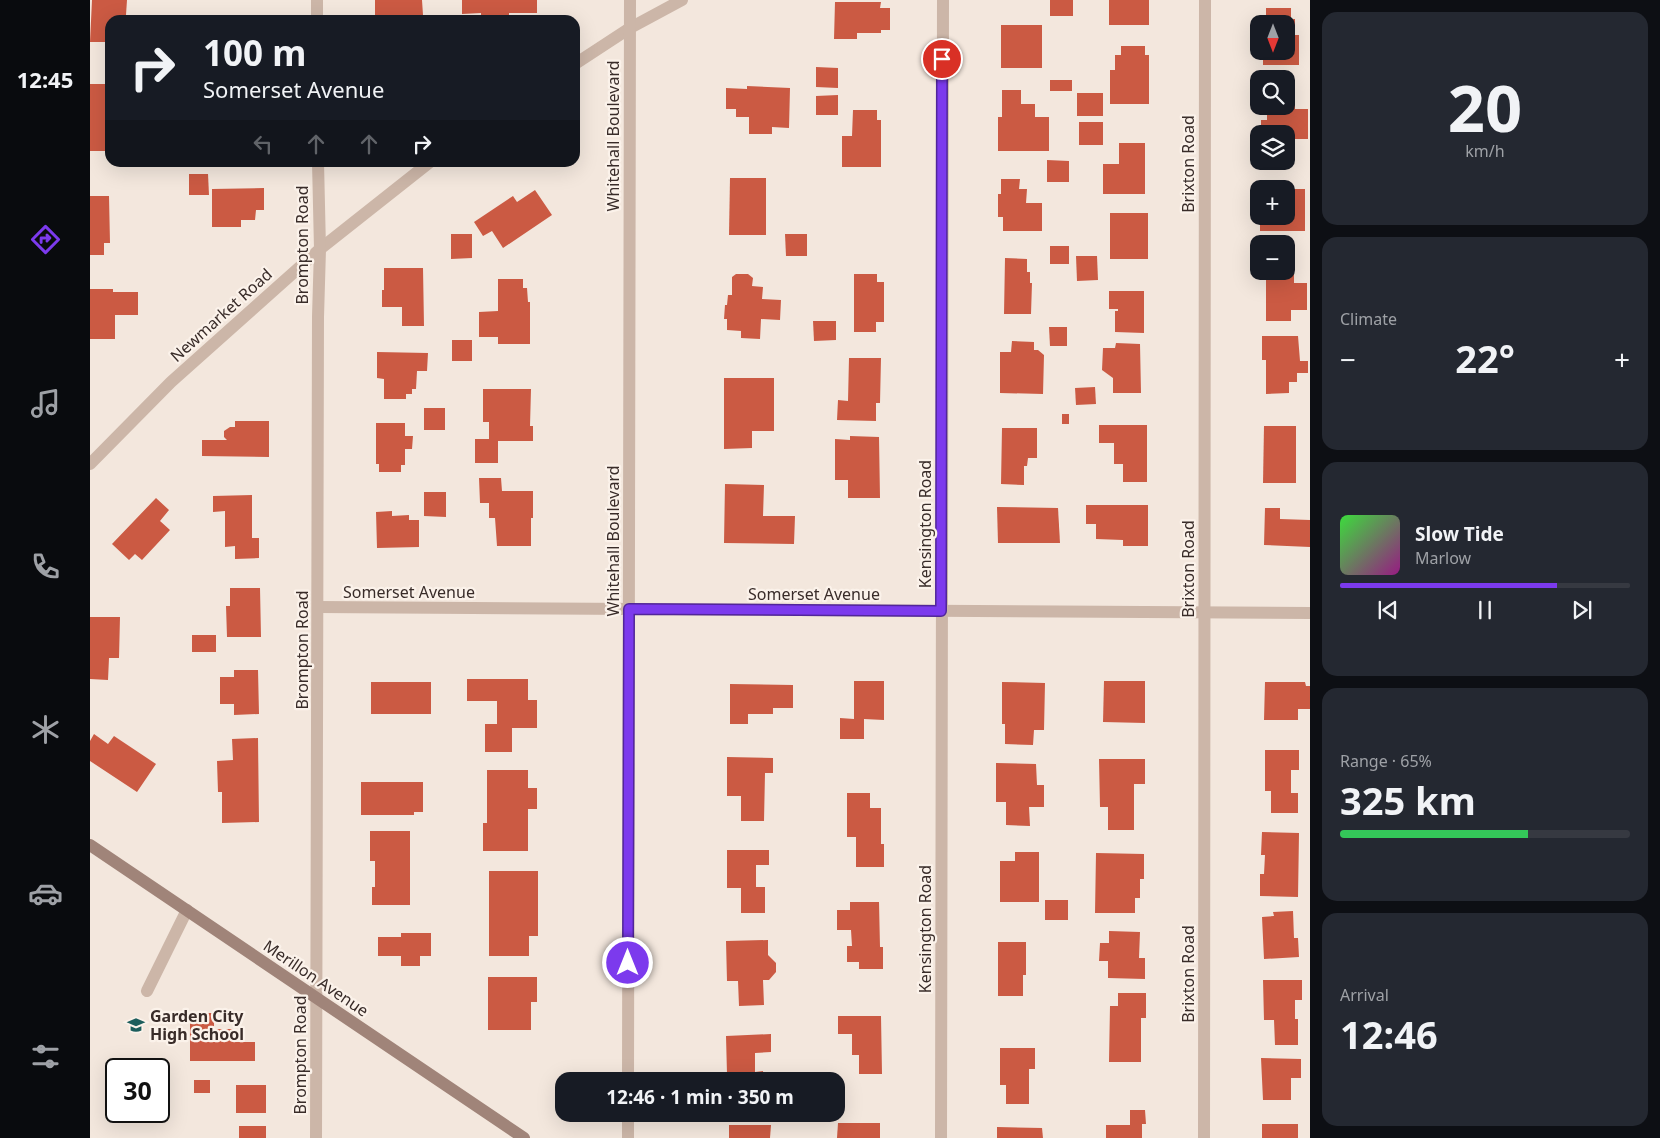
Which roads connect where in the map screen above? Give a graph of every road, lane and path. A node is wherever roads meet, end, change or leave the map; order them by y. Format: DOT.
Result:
graph roads {
  1 [pos="318,0"];
  2 [pos="630,0"];
  3 [pos="682,0"];
  4 [pos="943,0"];
  5 [pos="1205,0"];
  6 [pos="317,15"];
  7 [pos="630,28"];
  8 [pos="580,61"];
  9 [pos="318,167"];
  10 [pos="424,167"];
  11 [pos="320,249"];
  12 [pos="90,464"];
  13 [pos="318,607"];
  14 [pos="629,609"];
  15 [pos="941,611"];
  16 [pos="1204,612"];
  17 [pos="1310,613"];
  18 [pos="90,845"];
  19 [pos="187,910"];
  20 [pos="147,991"];
  21 [pos="316,998"];
  22 [pos="628,1072"];
  23 [pos="628,1122"];
  24 [pos="316,1138"];
  25 [pos="524,1138"];
  26 [pos="628,1138"];
  27 [pos="941,1138"];
  28 [pos="1204,1138"];
  1 -- 6 [label="street"];
  2 -- 7 [label="street, Whitehall Boulevard"];
  3 -- 7 [label="street"];
  4 -- 15 [label="street, Kensington Road"];
  5 -- 16 [label="street, Brixton Road"];
  7 -- 8 [label="street"];
  7 -- 14 [label="street, Whitehall Boulevard"];
  9 -- 11 [label="street, Brompton Road"];
  10 -- 11 [label="street, Newmarket Road"];
  11 -- 12 [label="street, Newmarket Road"];
  11 -- 13 [label="street, Brompton Road"];
  13 -- 14 [label="street, Somerset Avenue"];
  13 -- 21 [label="street, Brompton Road"];
  14 -- 15 [label="street, Somerset Avenue"];
  14 -- 22 [label="street, Whitehall Boulevard"];
  15 -- 16 [label="street, Somerset Avenue"];
  15 -- 27 [label="street, Kensington Road"];
  16 -- 17 [label="street, Somerset Avenue"];
  16 -- 28 [label="street, Brixton Road"];
  18 -- 19 [label="street, Merillon Avenue"];
  19 -- 20 [label="street"];
  19 -- 21 [label="street, Merillon Avenue"];
  21 -- 24 [label="street, Brompton Road"];
  21 -- 25 [label="street, Merillon Avenue"];
  23 -- 26 [label="street"];
}
